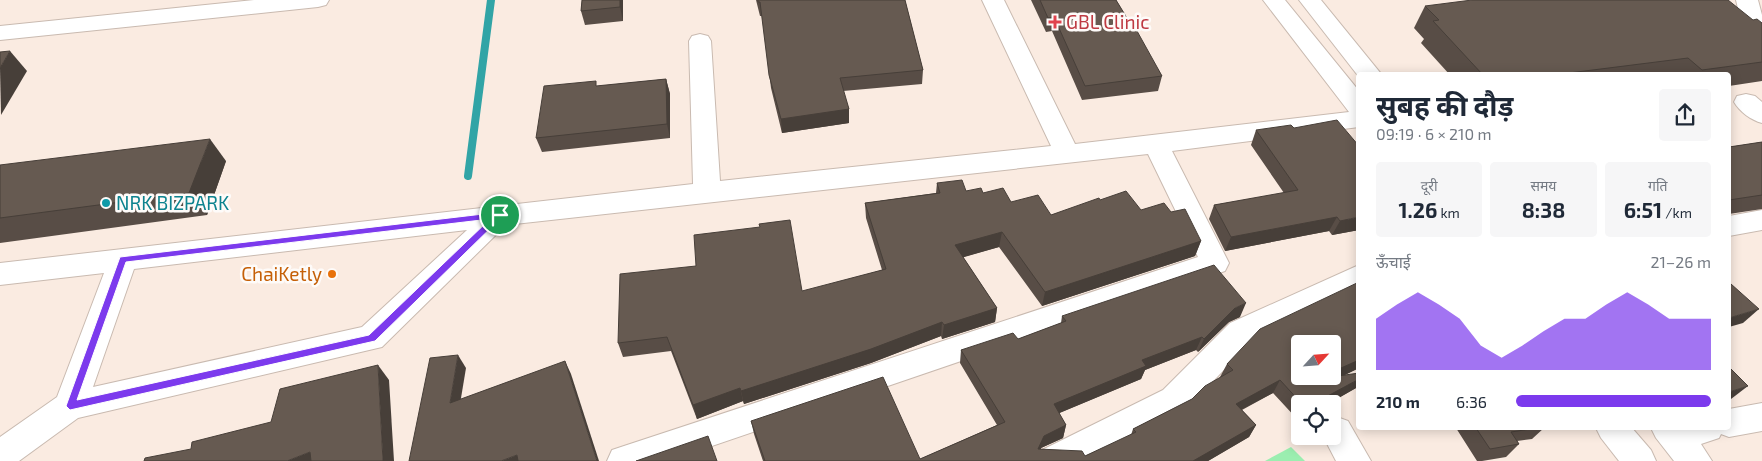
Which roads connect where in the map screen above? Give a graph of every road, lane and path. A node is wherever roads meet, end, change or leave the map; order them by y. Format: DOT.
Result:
graph roads {
  1 [pos="318,0"];
  2 [pos="993,0"];
  3 [pos="1274,0"];
  4 [pos="1310,0"];
  5 [pos="1748,0"];
  6 [pos="224,5"];
  7 [pos="1762,31"];
  8 [pos="0,33"];
  9 [pos="700,41"];
  10 [pos="1368,72"];
  11 [pos="1356,104"];
  12 [pos="1356,119"];
  13 [pos="1156,144"];
  14 [pos="1067,153"];
  15 [pos="706,192"];
  16 [pos="500,215"];
  17 [pos="1762,220"];
  18 [pos="1731,226"];
  19 [pos="123,260"];
  20 [pos="0,274"];
  21 [pos="1356,277"];
  22 [pos="70,406"];
  23 [pos="1762,416"];
  24 [pos="1731,423"];
  25 [pos="1614,430"];
  26 [pos="1683,430"];
  27 [pos="1670,431"];
  28 [pos="1341,438"];
  29 [pos="0,456"];
  30 [pos="624,461"];
  31 [pos="1054,461"];
  32 [pos="1354,461"];
  33 [pos="1639,461"];
  34 [pos="1696,461"];
  1 -- 6 [label="street"];
  2 -- 14 [label="street"];
  3 -- 11 [label="street"];
  4 -- 10 [label="street"];
  5 -- 7 [label="street"];
  6 -- 8 [label="street"];
  9 -- 15 [label="street"];
  12 -- 13 [label="street"];
  13 -- 14 [label="street"];
  13 -- 30 [label="street"];
  14 -- 15 [label="street"];
  15 -- 16 [label="street"];
  16 -- 19 [label="street"];
  16 -- 22 [label="street"];
  17 -- 18 [label="street"];
  19 -- 20 [label="street"];
  19 -- 22 [label="street"];
  21 -- 31 [label="street"];
  22 -- 29 [label="street"];
  23 -- 24 [label="street"];
  25 -- 33 [label="street"];
  26 -- 27 [label="street"];
  27 -- 34 [label="street"];
  28 -- 32 [label="street"];
}
